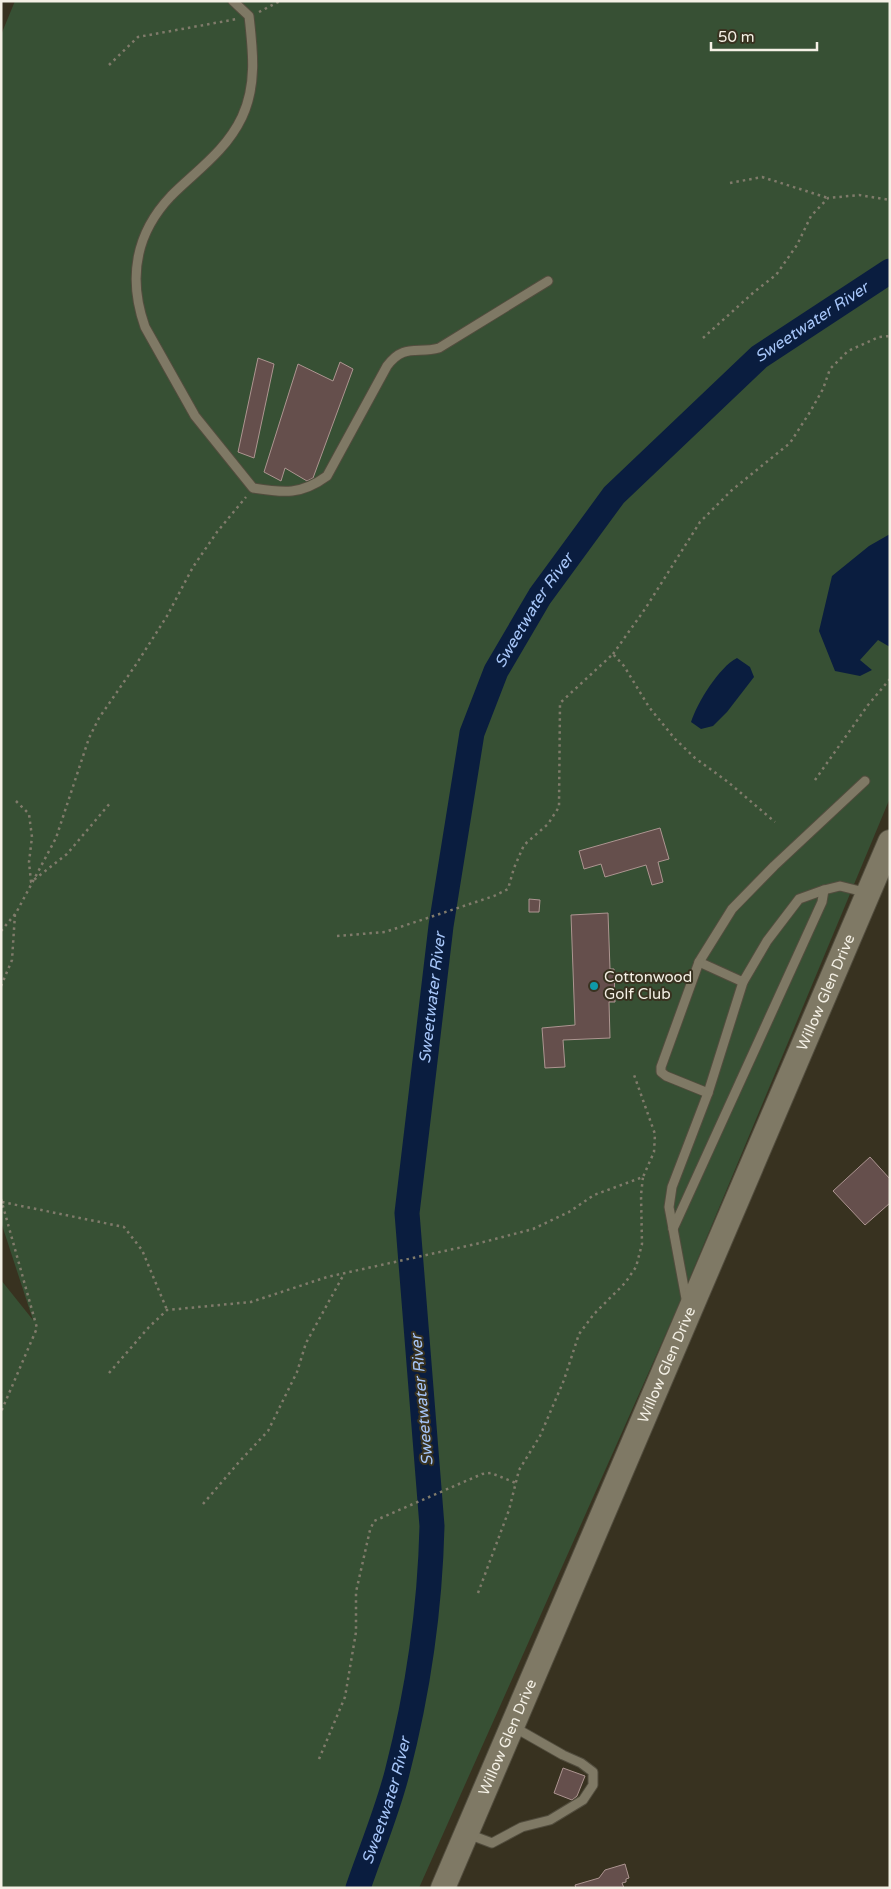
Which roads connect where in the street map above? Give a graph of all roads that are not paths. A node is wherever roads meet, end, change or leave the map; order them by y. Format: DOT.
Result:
graph roads {
  1 [pos="233,1"];
  2 [pos="548,281"];
  3 [pos="865,781"];
  4 [pos="890,842"];
  5 [pos="824,890"];
  6 [pos="868,893"];
  7 [pos="699,962"];
  8 [pos="743,982"];
  9 [pos="708,1093"];
  10 [pos="673,1229"];
  11 [pos="688,1312"];
  12 [pos="512,1726"];
  13 [pos="466,1833"];
  14 [pos="443,1888"];
  1 -- 2 [label="lane"];
  3 -- 7 [label="lane"];
  4 -- 6 [label="main road, Willow Glen Drive"];
  5 -- 6 [label="lane"];
  5 -- 8 [label="lane"];
  5 -- 10 [label="lane"];
  6 -- 11 [label="main road, Willow Glen Drive"];
  7 -- 8 [label="lane"];
  7 -- 9 [label="lane"];
  8 -- 9 [label="lane"];
  9 -- 10 [label="lane"];
  10 -- 11 [label="lane"];
  11 -- 12 [label="main road, Willow Glen Drive"];
  12 -- 13 [label="main road, Willow Glen Drive"];
  12 -- 13 [label="lane"];
  13 -- 14 [label="main road, Willow Glen Drive"];
}
